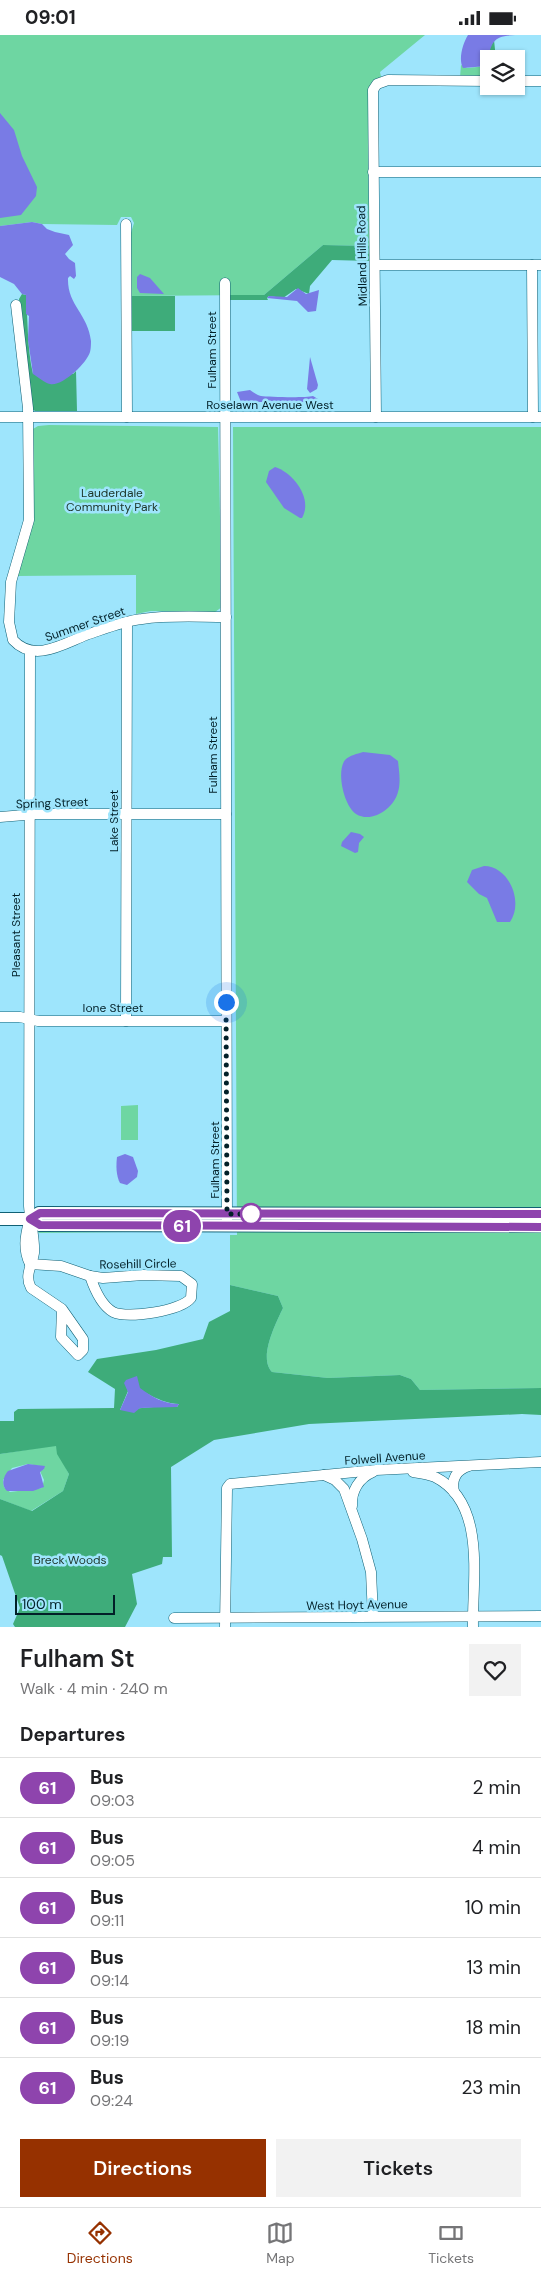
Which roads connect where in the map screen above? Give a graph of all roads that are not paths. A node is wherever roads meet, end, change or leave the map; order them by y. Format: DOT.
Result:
graph roads {
  1 [pos="480,81"];
  2 [pos="525,81"];
  3 [pos="541,81"];
  4 [pos="374,172"];
  5 [pos="541,172"];
  6 [pos="126,224"];
  7 [pos="376,265"];
  8 [pos="536,265"];
  9 [pos="225,283"];
  10 [pos="16,305"];
  11 [pos="28,412"];
  12 [pos="0,417"];
  13 [pos="127,417"];
  14 [pos="225,417"];
  15 [pos="376,417"];
  16 [pos="537,417"];
  17 [pos="226,617"];
  18 [pos="4,622"];
  19 [pos="126,622"];
  20 [pos="30,651"];
  21 [pos="126,813"];
  22 [pos="226,814"];
  23 [pos="28,816"];
  24 [pos="0,817"];
  25 [pos="0,1017"];
  26 [pos="29,1019"];
  27 [pos="126,1021"];
  28 [pos="226,1021"];
  29 [pos="541,1214"];
  30 [pos="0,1219"];
  31 [pos="30,1219"];
  32 [pos="227,1220"];
  33 [pos="541,1227"];
  34 [pos="30,1264"];
  35 [pos="90,1276"];
  36 [pos="62,1309"];
  37 [pos="541,1462"];
  38 [pos="473,1464"];
  39 [pos="402,1469"];
  40 [pos="376,1470"];
  41 [pos="322,1475"];
  42 [pos="454,1492"];
  43 [pos="353,1514"];
  44 [pos="373,1616"];
  45 [pos="541,1617"];
  46 [pos="174,1618"];
  47 [pos="225,1622"];
  48 [pos="473,1622"];
  49 [pos="330,1623"];
  1 -- 4 [label="street, Midland Hills Road"];
  2 -- 3 [label="street"];
  4 -- 5 [label="street"];
  4 -- 7 [label="street, Midland Hills Road"];
  6 -- 13 [label="street"];
  7 -- 8 [label="street"];
  7 -- 15 [label="street, Midland Hills Road"];
  8 -- 16 [label="street"];
  9 -- 14 [label="street, Fulham Street"];
  10 -- 11 [label="street"];
  11 -- 12 [label="street, Roselawn Avenue West"];
  11 -- 13 [label="street, Roselawn Avenue West"];
  11 -- 18 [label="street"];
  13 -- 14 [label="street, Roselawn Avenue West"];
  14 -- 15 [label="street, Roselawn Avenue West"];
  14 -- 17 [label="street, Fulham Street"];
  15 -- 16 [label="street, Roselawn Avenue West"];
  17 -- 19 [label="street, Summer Street"];
  17 -- 22 [label="street, Fulham Street"];
  18 -- 20 [label="street"];
  19 -- 20 [label="street, Summer Street"];
  19 -- 21 [label="street, Lake Street"];
  20 -- 23 [label="street, Pleasant Street"];
  21 -- 22 [label="street, Spring Street"];
  21 -- 23 [label="street, Spring Street"];
  21 -- 27 [label="street, Lake Street"];
  22 -- 28 [label="street, Fulham Street"];
  23 -- 24 [label="street, Spring Street"];
  23 -- 26 [label="street, Pleasant Street"];
  25 -- 26 [label="street, Ione Street"];
  26 -- 27 [label="street, Ione Street"];
  26 -- 31 [label="street, Pleasant Street"];
  27 -- 28 [label="street, Ione Street"];
  28 -- 32 [label="street, Fulham Street"];
  29 -- 32 [label="main road"];
  30 -- 31 [label="main road"];
  31 -- 32 [label="main road"];
  31 -- 34 [label="street, Pleasant Street"];
  32 -- 33 [label="main road"];
  34 -- 35 [label="street, Rosehill Circle"];
  34 -- 36 [label="street, Pleasant Street"];
  35 -- 35 [label="street, Rosehill Circle"];
  37 -- 38 [label="street, Folwell Avenue"];
  38 -- 39 [label="street, Folwell Avenue"];
  38 -- 42 [label="street"];
  39 -- 40 [label="street, Folwell Avenue"];
  39 -- 42 [label="street"];
  40 -- 41 [label="street, Folwell Avenue"];
  40 -- 43 [label="street"];
  41 -- 43 [label="street"];
  41 -- 47 [label="street, Folwell Avenue"];
  42 -- 48 [label="street"];
  43 -- 44 [label="street"];
  44 -- 48 [label="street, West Hoyt Avenue"];
  44 -- 49 [label="street, West Hoyt Avenue"];
  45 -- 48 [label="street, West Hoyt Avenue"];
  46 -- 47 [label="street, West Hoyt Avenue"];
  47 -- 49 [label="street, West Hoyt Avenue"];
}
